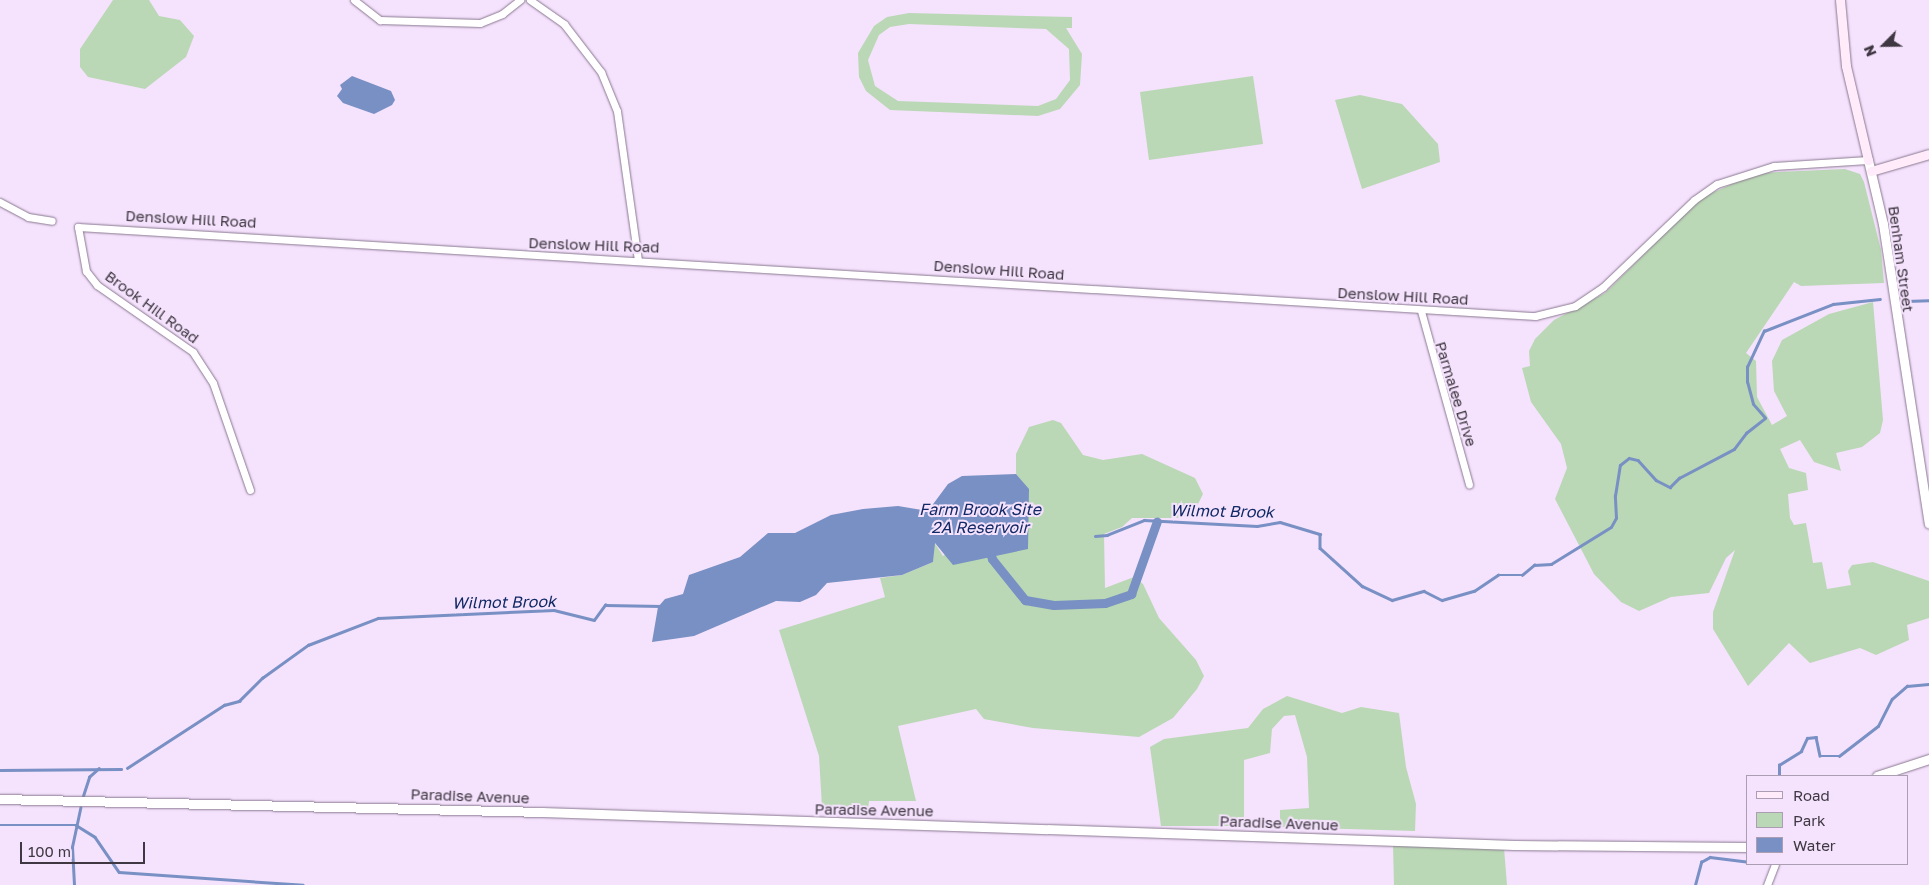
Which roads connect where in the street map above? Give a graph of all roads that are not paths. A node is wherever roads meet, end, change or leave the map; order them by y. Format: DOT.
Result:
graph roads {
  1 [pos="354,0"];
  2 [pos="520,0"];
  3 [pos="530,0"];
  4 [pos="1840,0"];
  5 [pos="1929,154"];
  6 [pos="1868,160"];
  7 [pos="1871,171"];
  8 [pos="0,202"];
  9 [pos="52,221"];
  10 [pos="78,227"];
  11 [pos="638,260"];
  12 [pos="1421,311"];
  13 [pos="1469,484"];
  14 [pos="250,490"];
  15 [pos="1929,523"];
  16 [pos="1929,759"];
  17 [pos="1880,775"];
  18 [pos="0,798"];
  19 [pos="1746,847"];
  20 [pos="1775,865"];
  21 [pos="1767,885"];
  1 -- 2 [label="street"];
  3 -- 11 [label="street"];
  4 -- 6 [label="main road, Benham Street"];
  5 -- 7 [label="main road"];
  6 -- 7 [label="street, Benham Street"];
  6 -- 12 [label="street, Denslow Hill Road"];
  7 -- 15 [label="street, Benham Street"];
  8 -- 9 [label="street"];
  10 -- 11 [label="street, Denslow Hill Road"];
  10 -- 14 [label="street, Brook Hill Road"];
  11 -- 12 [label="street, Denslow Hill Road"];
  12 -- 13 [label="street, Parmalee Drive"];
  16 -- 17 [label="street"];
  18 -- 19 [label="street, Paradise Avenue"];
  20 -- 21 [label="street"];
}
